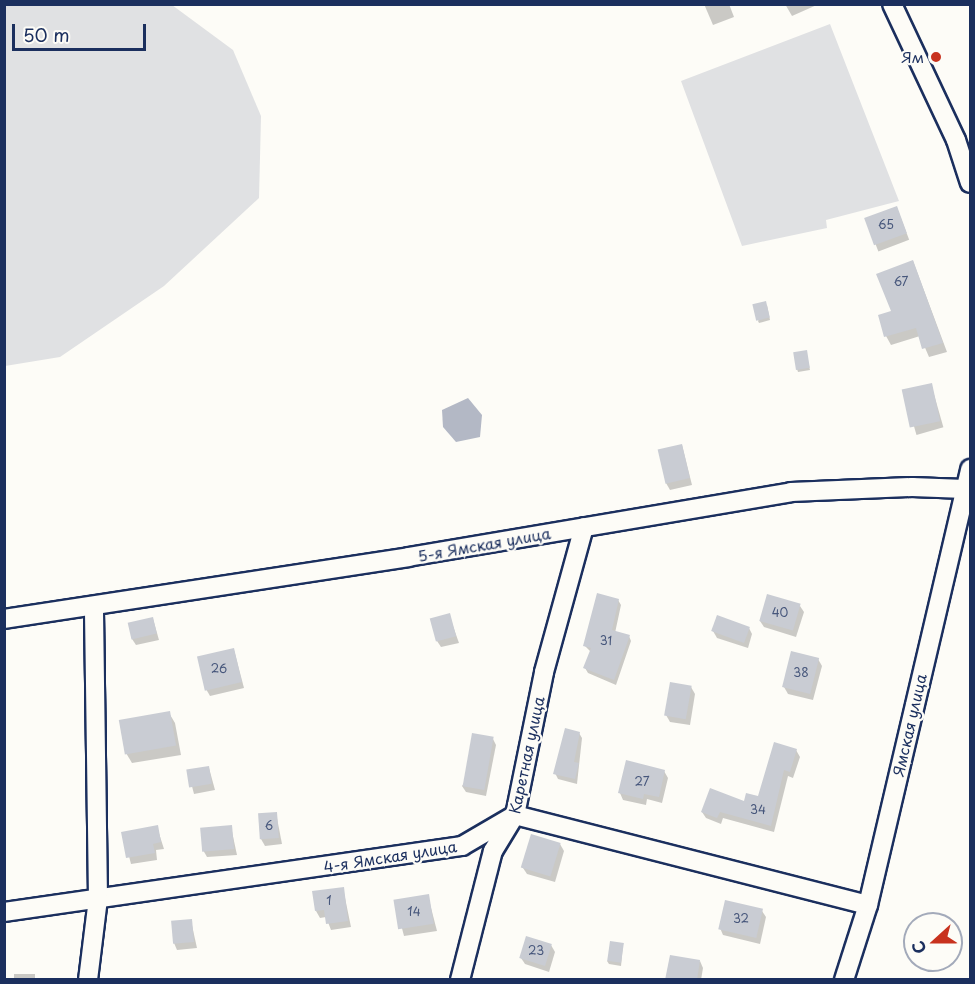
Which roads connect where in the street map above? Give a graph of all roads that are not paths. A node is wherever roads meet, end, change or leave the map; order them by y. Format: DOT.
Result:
graph roads {
  1 [pos="892,4"];
  2 [pos="970,183"];
  3 [pos="970,469"];
  4 [pos="965,489"];
  5 [pos="584,527"];
  6 [pos="94,606"];
  7 [pos="4,619"];
  8 [pos="515,815"];
  9 [pos="98,898"];
  10 [pos="868,904"];
  11 [pos="4,912"];
  12 [pos="88,980"];
  13 [pos="460,980"];
  14 [pos="844,980"];
  1 -- 2 [label="street"];
  3 -- 4 [label="street, Ямская улица"];
  4 -- 5 [label="street, 5-я Ямская улица"];
  4 -- 10 [label="street, Ямская улица"];
  5 -- 6 [label="street, 5-я Ямская улица"];
  5 -- 8 [label="street, Каретная улица"];
  6 -- 7 [label="street, 5-я Ямская улица"];
  6 -- 9 [label="street"];
  8 -- 9 [label="street, 4-я Ямская улица"];
  8 -- 10 [label="street"];
  8 -- 13 [label="street, Каретная улица"];
  9 -- 11 [label="street, 4-я Ямская улица"];
  9 -- 12 [label="street"];
  10 -- 14 [label="street, Ямская улица"];
}
